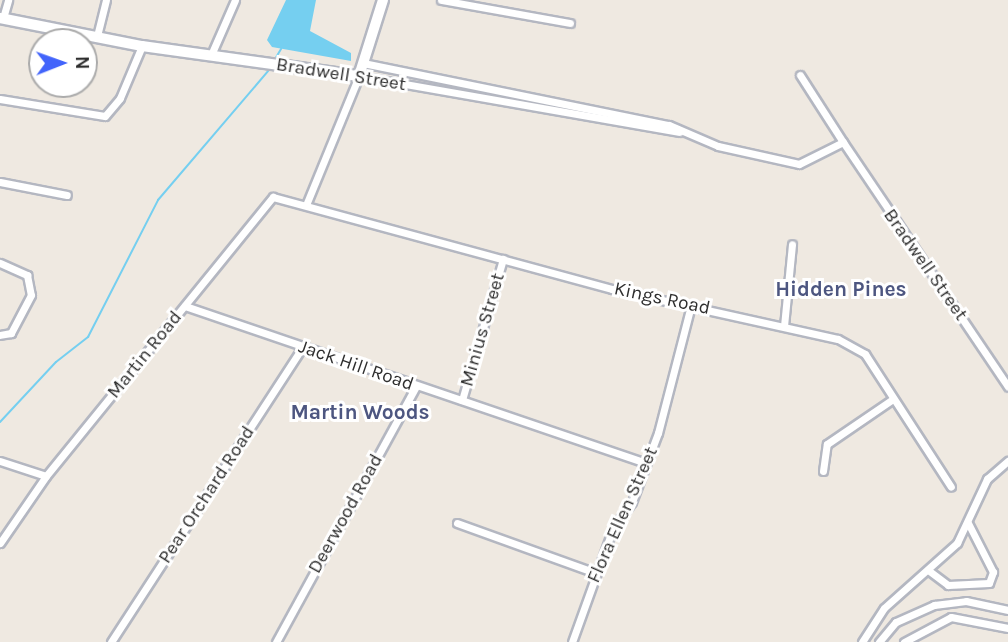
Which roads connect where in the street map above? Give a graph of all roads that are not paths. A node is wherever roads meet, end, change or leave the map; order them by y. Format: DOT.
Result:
graph roads {
  1 [pos="8,0"];
  2 [pos="106,0"];
  3 [pos="234,0"];
  4 [pos="383,0"];
  5 [pos="441,0"];
  6 [pos="1,19"];
  7 [pos="570,23"];
  8 [pos="52,28"];
  9 [pos="98,32"];
  10 [pos="98,36"];
  11 [pos="142,46"];
  12 [pos="211,55"];
  13 [pos="363,63"];
  14 [pos="800,75"];
  15 [pos="359,76"];
  16 [pos="0,99"];
  17 [pos="682,133"];
  18 [pos="843,142"];
  19 [pos="0,181"];
  20 [pos="67,195"];
  21 [pos="306,205"];
  22 [pos="792,244"];
  23 [pos="503,259"];
  24 [pos="0,263"];
  25 [pos="691,305"];
  26 [pos="185,306"];
  27 [pos="785,326"];
  28 [pos="0,335"];
  29 [pos="302,348"];
  30 [pos="416,386"];
  31 [pos="1008,387"];
  32 [pos="893,399"];
  33 [pos="462,400"];
  34 [pos="0,461"];
  35 [pos="1008,461"];
  36 [pos="646,463"];
  37 [pos="823,471"];
  38 [pos="46,476"];
  39 [pos="951,486"];
  40 [pos="457,523"];
  41 [pos="968,523"];
  42 [pos="0,543"];
  43 [pos="928,570"];
  44 [pos="596,573"];
  45 [pos="1008,610"];
  46 [pos="1008,628"];
  47 [pos="111,642"];
  48 [pos="276,642"];
  49 [pos="572,642"];
  50 [pos="862,642"];
  51 [pos="879,642"];
  52 [pos="904,642"];
  1 -- 6 [label="street"];
  2 -- 9 [label="street"];
  3 -- 12 [label="street"];
  4 -- 13 [label="street"];
  5 -- 7 [label="street"];
  6 -- 8 [label="street, Bradwell Street"];
  10 -- 11 [label="street, Bradwell Street"];
  11 -- 12 [label="street, Bradwell Street"];
  11 -- 16 [label="street"];
  12 -- 15 [label="street, Bradwell Street"];
  13 -- 15 [label="street"];
  13 -- 17 [label="street, Bradwell Street"];
  14 -- 18 [label="street, Bradwell Street"];
  15 -- 17 [label="street, Bradwell Street"];
  15 -- 21 [label="street"];
  17 -- 18 [label="street, Bradwell Street"];
  18 -- 31 [label="street, Bradwell Street"];
  19 -- 20 [label="street"];
  21 -- 23 [label="street, Kings Road"];
  21 -- 26 [label="street, Martin Road"];
  22 -- 27 [label="street"];
  23 -- 25 [label="street, Kings Road"];
  23 -- 33 [label="street, Minius Street"];
  24 -- 28 [label="street"];
  25 -- 27 [label="street, Kings Road"];
  25 -- 36 [label="street, Flora Ellen Street"];
  26 -- 29 [label="street, Jack Hill Road"];
  26 -- 38 [label="street, Martin Road"];
  27 -- 32 [label="street, Kings Road"];
  29 -- 30 [label="street, Jack Hill Road"];
  29 -- 47 [label="street, Pear Orchard Road"];
  30 -- 33 [label="street, Jack Hill Road"];
  30 -- 48 [label="street, Deerwood Road"];
  32 -- 37 [label="street"];
  32 -- 39 [label="street, Kings Road"];
  33 -- 36 [label="street, Jack Hill Road"];
  34 -- 38 [label="street"];
  35 -- 41 [label="street"];
  36 -- 44 [label="street, Flora Ellen Street"];
  38 -- 42 [label="street, Martin Road"];
  40 -- 44 [label="street"];
  41 -- 43 [label="street"];
  41 -- 43 [label="street"];
  43 -- 50 [label="street"];
  44 -- 49 [label="street, Flora Ellen Street"];
  45 -- 51 [label="street"];
  46 -- 52 [label="street"];
}
